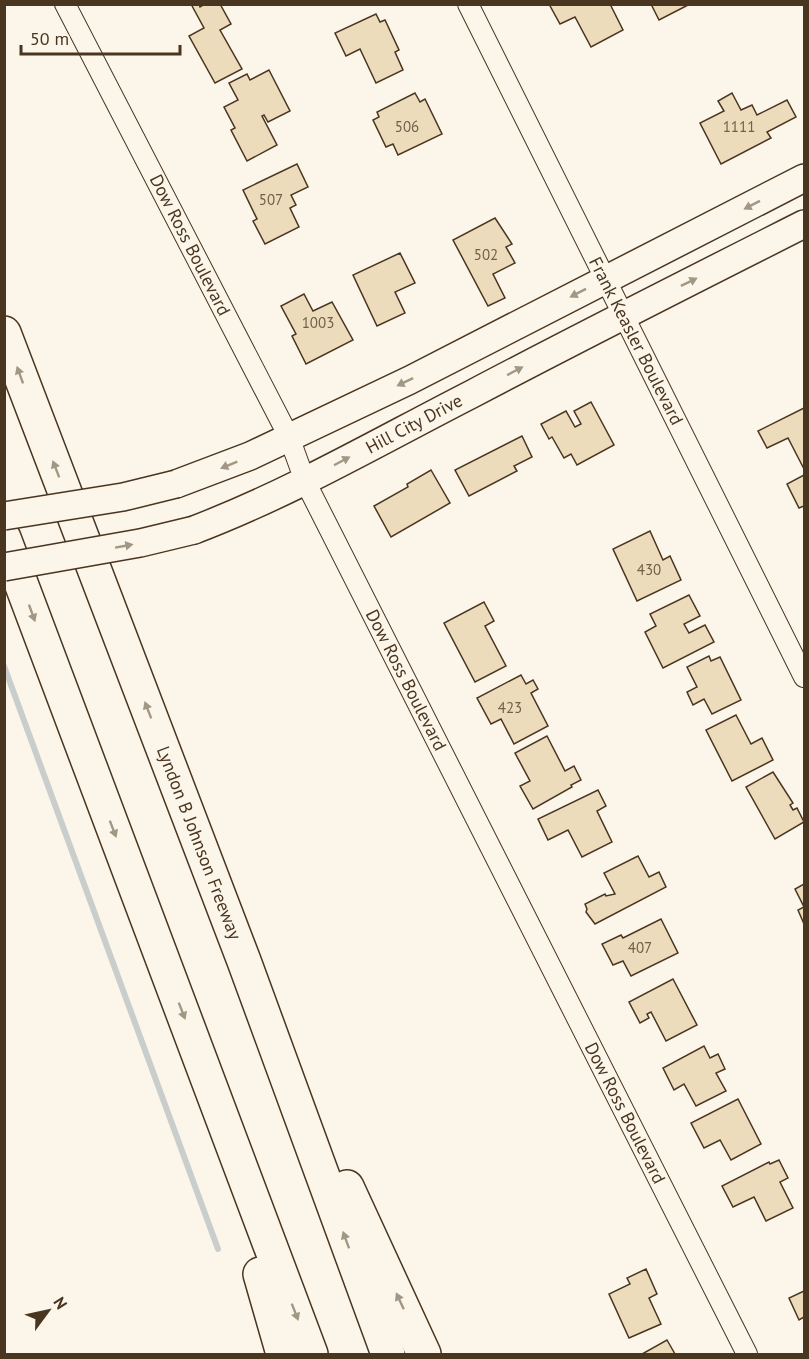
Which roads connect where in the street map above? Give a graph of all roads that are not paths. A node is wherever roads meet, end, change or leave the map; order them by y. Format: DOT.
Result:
graph roads {
  1 [pos="65,4"];
  2 [pos="468,4"];
  3 [pos="804,178"];
  4 [pos="804,224"];
  5 [pos="605,279"];
  6 [pos="623,314"];
  7 [pos="4,333"];
  8 [pos="290,437"];
  9 [pos="305,481"];
  10 [pos="4,516"];
  11 [pos="4,538"];
  12 [pos="4,567"];
  13 [pos="804,677"];
  14 [pos="244,961"];
  15 [pos="194,1041"];
  16 [pos="283,1354"];
  17 [pos="311,1354"];
  18 [pos="388,1354"];
  19 [pos="424,1354"];
  20 [pos="747,1354"];
  1 -- 8 [label="street, Dow Ross Boulevard"];
  2 -- 5 [label="street, Frank Keasler Boulevard"];
  3 -- 5 [label="street, one-way"];
  6 -- 4 [label="street, Hill City Drive, one-way"];
  5 -- 6 [label="street, Frank Keasler Boulevard"];
  5 -- 8 [label="street, one-way"];
  9 -- 6 [label="street, Hill City Drive, one-way"];
  6 -- 13 [label="street, Frank Keasler Boulevard"];
  14 -- 7 [label="highway, Lyndon B Johnson Freeway, one-way"];
  8 -- 9 [label="street, Dow Ross Boulevard"];
  8 -- 10 [label="street, one-way, bridge"];
  12 -- 9 [label="street, Hill City Drive, one-way, bridge"];
  9 -- 20 [label="street, Dow Ross Boulevard"];
  11 -- 15 [label="highway, one-way"];
  18 -- 14 [label="highway, Lyndon B Johnson Freeway, one-way"];
  19 -- 14 [label="highway, one-way"];
  15 -- 16 [label="highway"];
  15 -- 17 [label="highway, one-way"];
}
